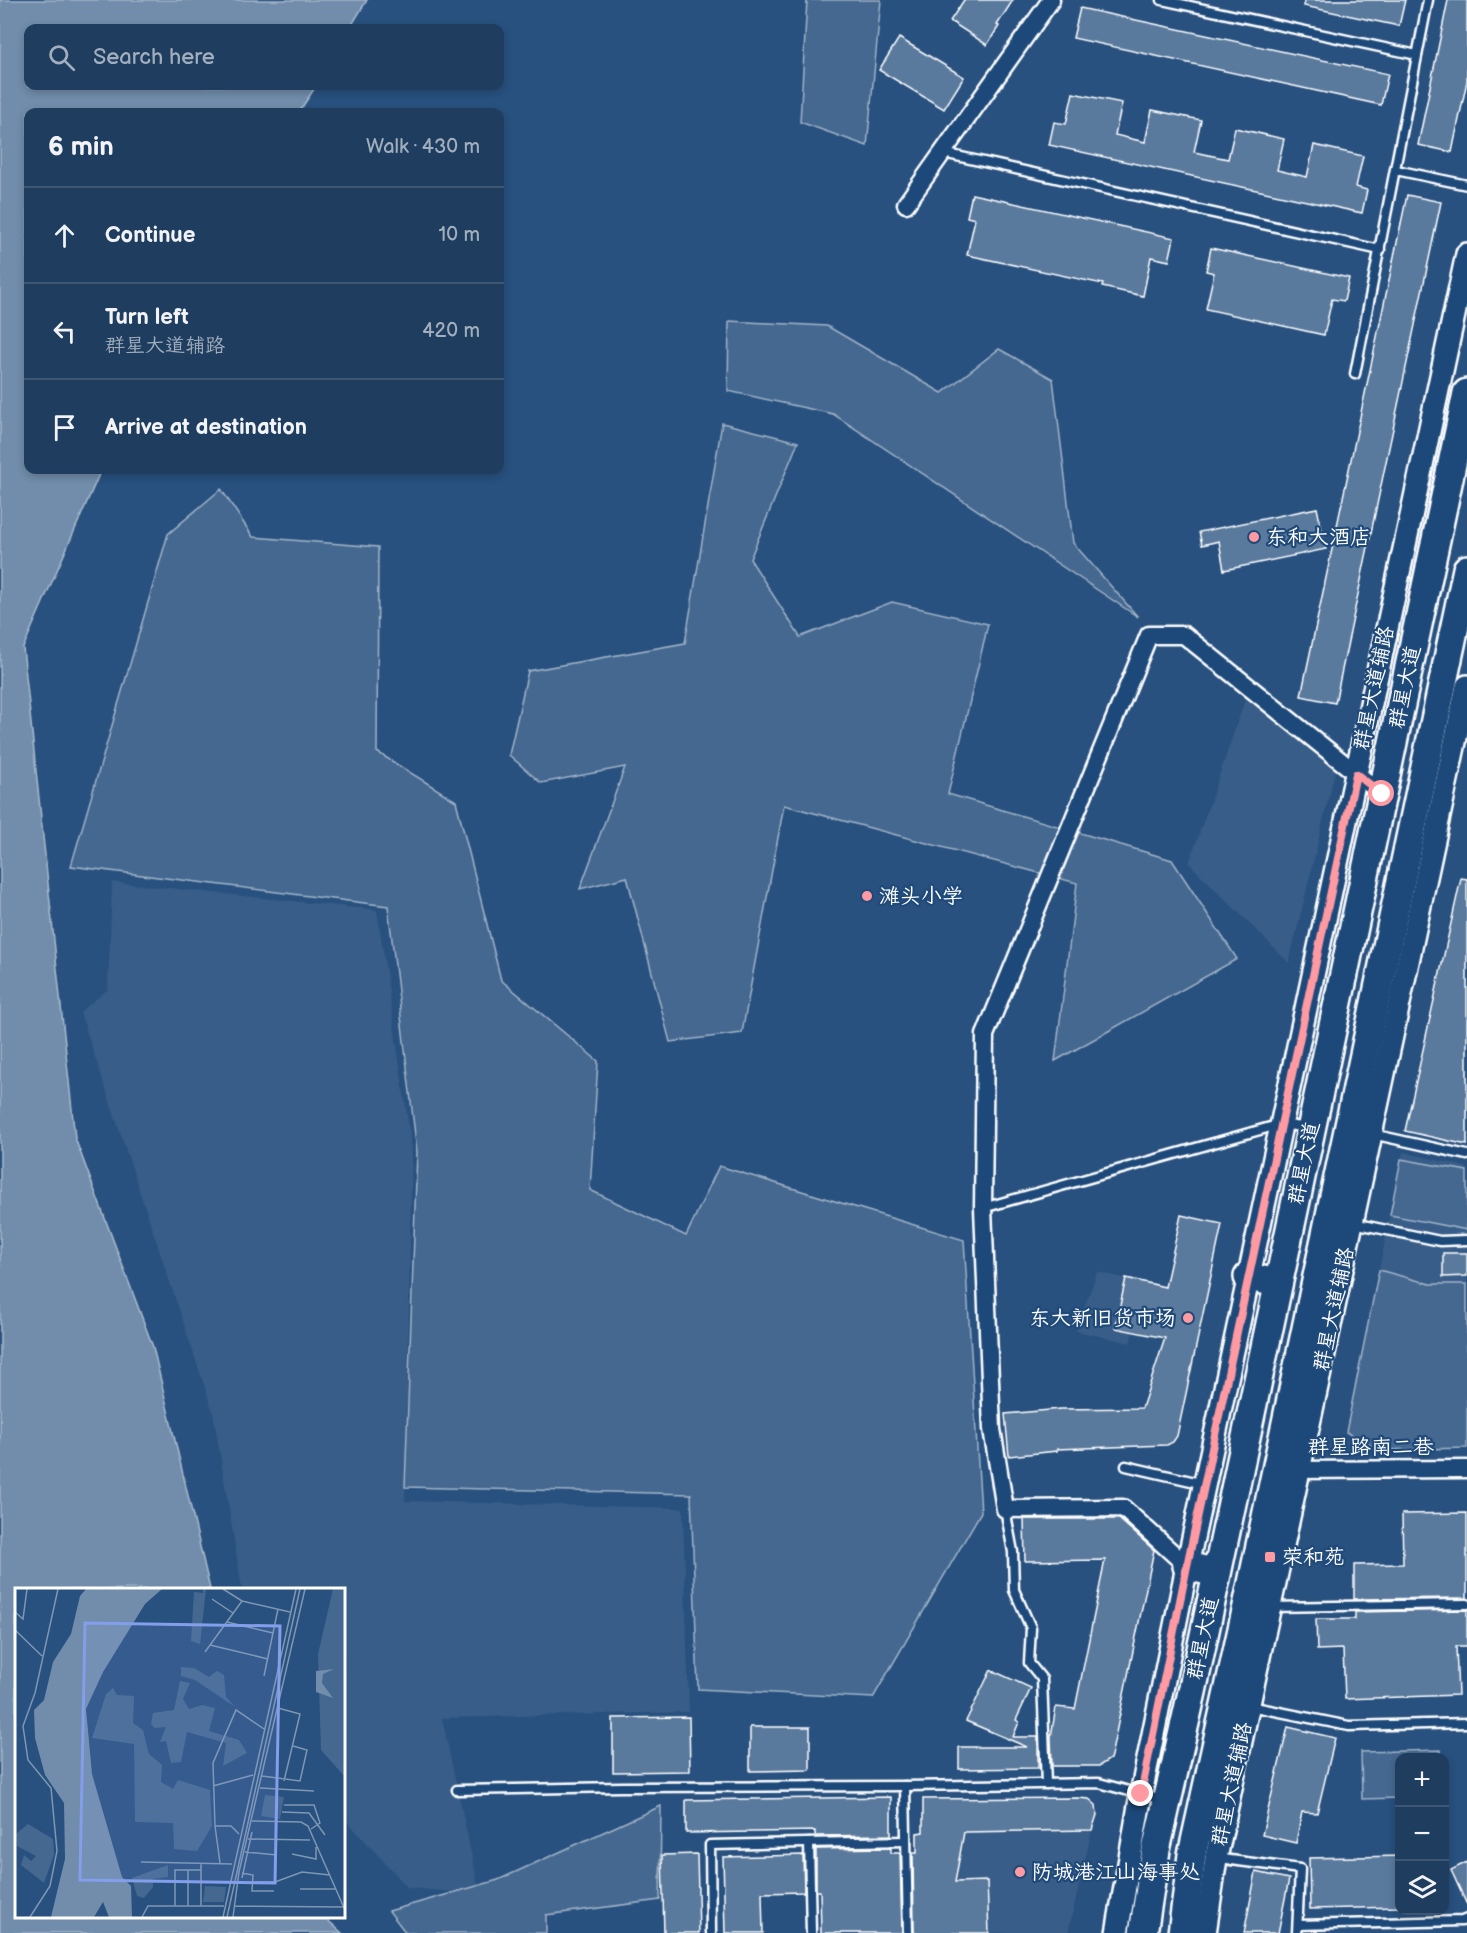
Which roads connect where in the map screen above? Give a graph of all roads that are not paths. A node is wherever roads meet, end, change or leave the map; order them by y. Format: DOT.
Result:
graph roads {
  1 [pos="1051,0"];
  2 [pos="1162,0"];
  3 [pos="1428,0"];
  4 [pos="1417,55"];
  5 [pos="943,153"];
  6 [pos="1396,170"];
  7 [pos="1467,185"];
  8 [pos="906,204"];
  9 [pos="1380,250"];
  10 [pos="1467,254"];
  11 [pos="1354,374"];
  12 [pos="1467,393"];
  13 [pos="1467,569"];
  14 [pos="1462,619"];
  15 [pos="1467,686"];
  16 [pos="1356,774"];
  17 [pos="1382,794"];
  18 [pos="1281,1124"];
  19 [pos="1311,1129"];
  20 [pos="1360,1131"];
  21 [pos="1467,1155"];
  22 [pos="983,1208"];
  23 [pos="1341,1221"];
  24 [pos="1467,1240"];
  25 [pos="1248,1277"];
  26 [pos="1278,1283"];
  27 [pos="1126,1466"];
  28 [pos="1467,1469"];
  29 [pos="1288,1470"];
  30 [pos="1204,1485"];
  31 [pos="1005,1509"];
  32 [pos="1187,1566"];
  33 [pos="1217,1573"];
  34 [pos="1467,1604"];
  35 [pos="1259,1605"];
  36 [pos="1192,1692"];
  37 [pos="1238,1703"];
  38 [pos="1467,1723"];
  39 [pos="1046,1784"];
  40 [pos="905,1786"];
  41 [pos="457,1790"];
  42 [pos="1154,1798"];
  43 [pos="906,1841"];
  44 [pos="809,1843"];
  45 [pos="1204,1857"];
  46 [pos="1467,1919"];
  47 [pos="1298,1929"];
  48 [pos="711,1933"];
  49 [pos="811,1933"];
  50 [pos="908,1933"];
  51 [pos="1117,1933"];
  52 [pos="1143,1933"];
  53 [pos="1182,1933"];
  54 [pos="1205,1933"];
  1 -- 5 [label="street"];
  2 -- 4 [label="lane"];
  3 -- 4 [label="lane"];
  4 -- 6 [label="lane"];
  5 -- 8 [label="street"];
  5 -- 9 [label="lane"];
  6 -- 7 [label="lane"];
  6 -- 9 [label="lane"];
  9 -- 11 [label="lane"];
  10 -- 16 [label="street, 群星大道辅路"];
  12 -- 17 [label="highway, 群星大道"];
  13 -- 14 [label="highway, 群星大道"];
  14 -- 20 [label="highway, 群星大道"];
  15 -- 20 [label="street"];
  16 -- 17 [label="street"];
  16 -- 18 [label="street, 群星大道辅路"];
  16 -- 22 [label="street"];
  17 -- 19 [label="highway, 群星大道"];
  18 -- 19 [label="lane"];
  18 -- 22 [label="lane"];
  18 -- 25 [label="street, 群星大道辅路"];
  19 -- 26 [label="highway, 群星大道"];
  20 -- 21 [label="lane"];
  20 -- 23 [label="highway, 群星大道"];
  22 -- 31 [label="street"];
  23 -- 24 [label="lane"];
  23 -- 29 [label="highway, 群星大道"];
  25 -- 26 [label="highway"];
  25 -- 30 [label="street, 群星大道辅路"];
  26 -- 33 [label="highway, 群星大道"];
  27 -- 30 [label="lane"];
  28 -- 29 [label="street, 群星路南二巷"];
  29 -- 35 [label="highway, 群星大道"];
  30 -- 32 [label="street, 群星大道辅路"];
  31 -- 32 [label="street"];
  31 -- 39 [label="lane"];
  32 -- 33 [label="highway"];
  32 -- 42 [label="street, 群星大道辅路"];
  33 -- 36 [label="highway, 群星大道"];
  34 -- 35 [label="lane"];
  35 -- 37 [label="highway, 群星大道"];
  36 -- 37 [label="highway"];
  36 -- 42 [label="highway, 群星大道"];
  37 -- 38 [label="lane"];
  37 -- 45 [label="highway, 群星大道"];
  39 -- 40 [label="lane"];
  39 -- 42 [label="lane"];
  40 -- 41 [label="lane"];
  40 -- 43 [label="lane"];
  42 -- 51 [label="street, 群星大道辅路"];
  42 -- 52 [label="highway, 群星大道"];
  43 -- 44 [label="lane"];
  43 -- 50 [label="lane"];
  44 -- 48 [label="lane"];
  44 -- 49 [label="lane"];
  45 -- 47 [label="lane"];
  45 -- 53 [label="highway, 群星大道"];
  45 -- 54 [label="street, 群星大道辅路"];
  46 -- 47 [label="lane"];
}
